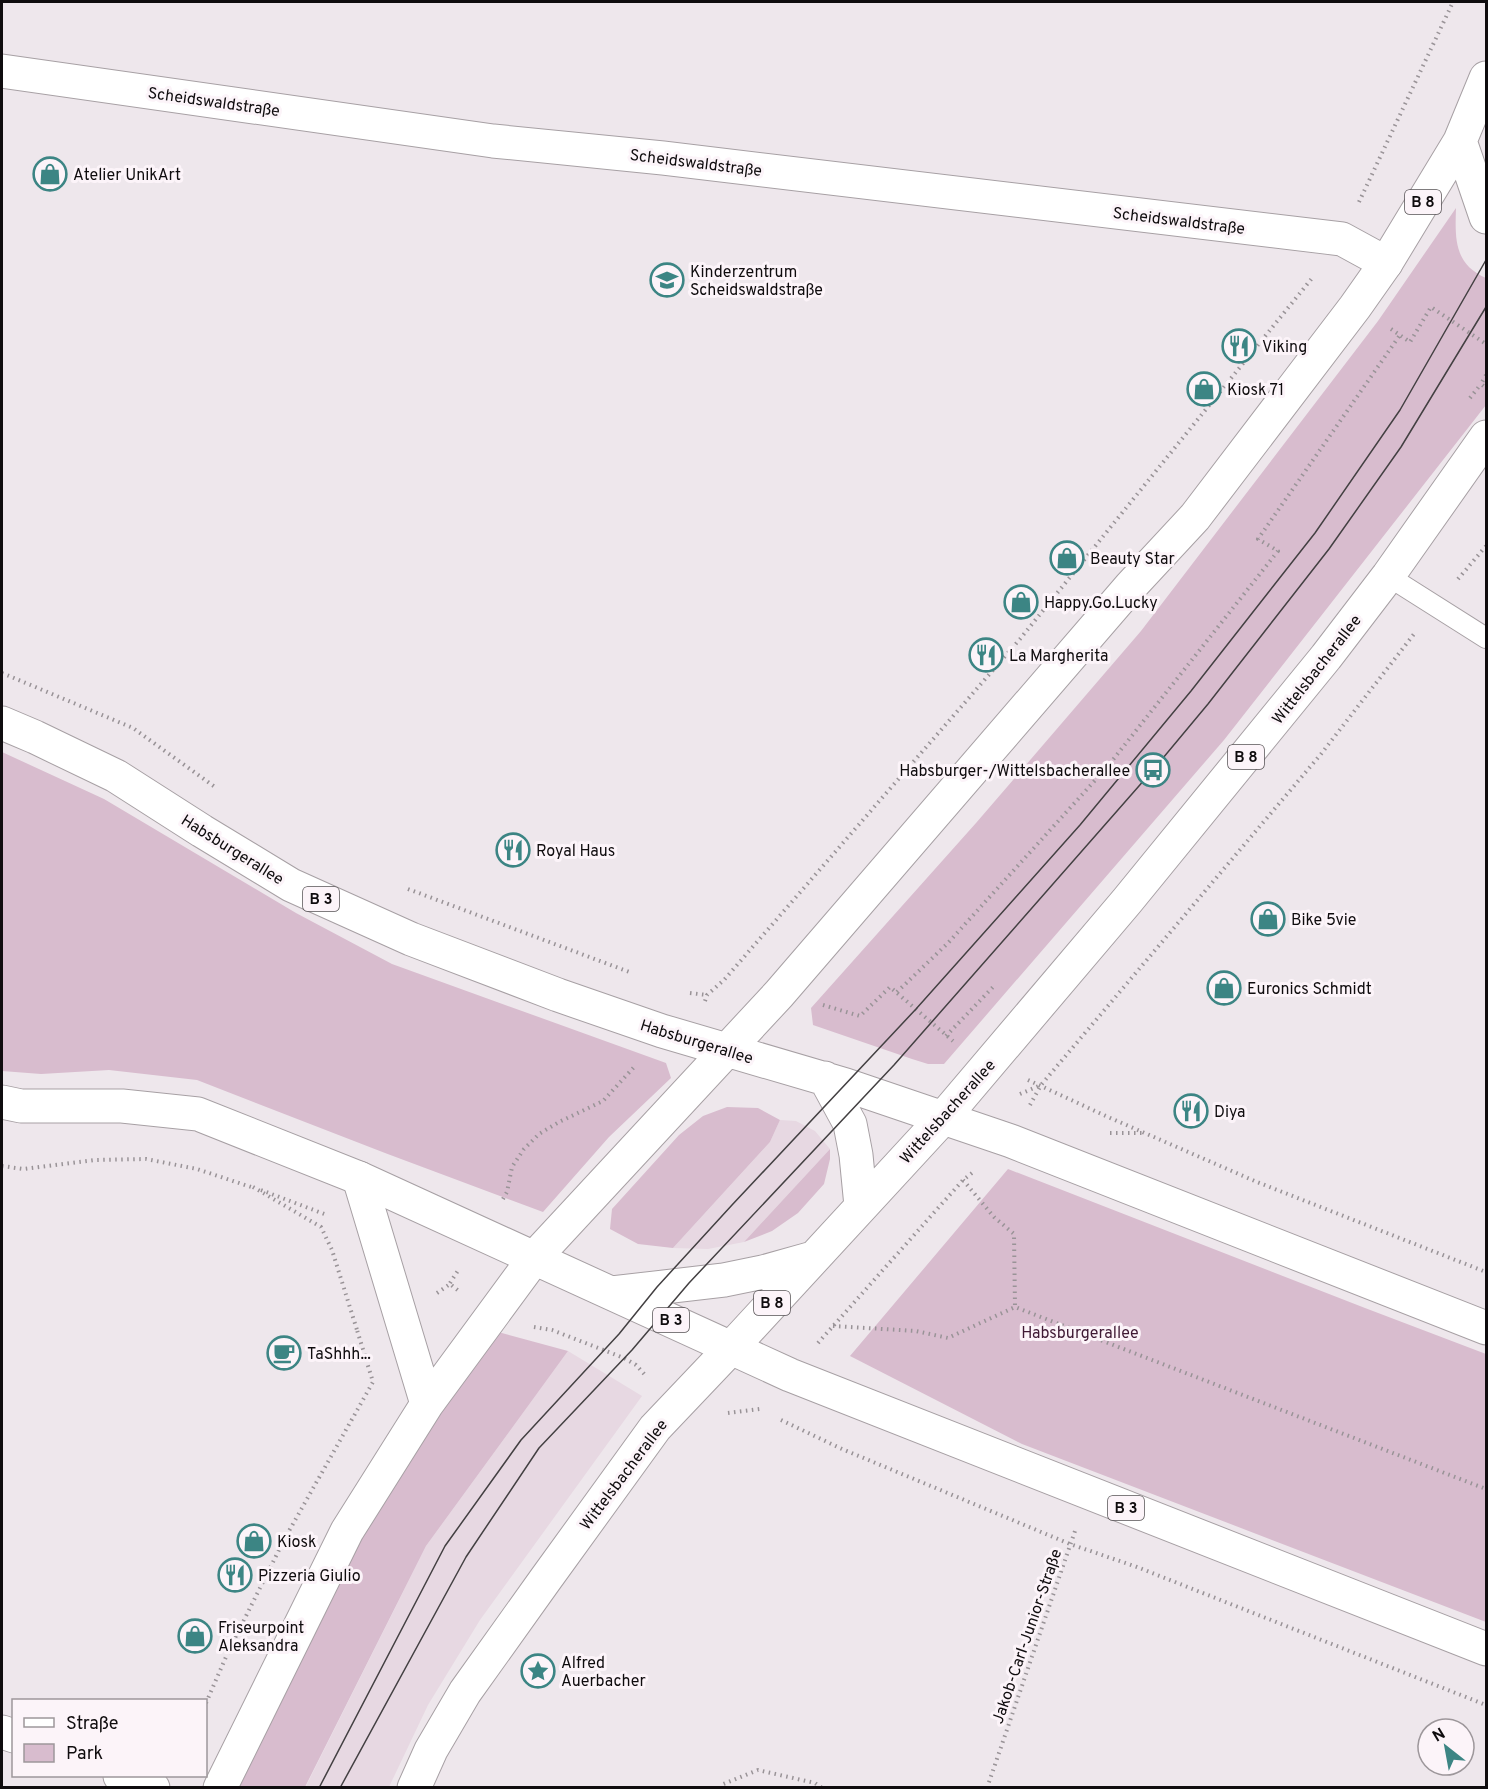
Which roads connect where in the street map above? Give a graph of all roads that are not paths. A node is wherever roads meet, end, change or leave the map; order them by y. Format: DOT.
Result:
graph roads {
  1 [pos="2,71"];
  2 [pos="1486,78"];
  3 [pos="1460,141"];
  4 [pos="1486,217"];
  5 [pos="1386,264"];
  6 [pos="1486,437"];
  7 [pos="1388,576"];
  8 [pos="1486,638"];
  9 [pos="2,723"];
  10 [pos="728,1050"];
  11 [pos="825,1078"];
  12 [pos="2,1102"];
  13 [pos="944,1118"];
  14 [pos="359,1178"];
  15 [pos="861,1206"];
  16 [pos="535,1257"];
  17 [pos="813,1258"];
  18 [pos="610,1293"];
  19 [pos="1486,1328"];
  20 [pos="731,1348"];
  21 [pos="427,1404"];
  22 [pos="1486,1649"];
  23 [pos="123,1777"];
  24 [pos="153,1788"];
  25 [pos="220,1788"];
  26 [pos="414,1788"];
  1 -- 5 [label="main road, Scheidswaldstraße"];
  2 -- 3 [label="main road, B 8"];
  3 -- 4 [label="main road"];
  3 -- 5 [label="main road, B 8"];
  5 -- 10 [label="main road, B 8"];
  6 -- 7 [label="main road, Wittelsbacherallee / B 8"];
  7 -- 8 [label="lane"];
  7 -- 13 [label="main road, Wittelsbacherallee / B 8"];
  9 -- 10 [label="main road, Habsburgerallee / B 3"];
  10 -- 11 [label="main road, Habsburgerallee / B 3"];
  10 -- 16 [label="main road"];
  11 -- 13 [label="main road, Habsburgerallee / B 3"];
  11 -- 15 [label="main road"];
  12 -- 14 [label="main road, B 3"];
  13 -- 15 [label="main road, Wittelsbacherallee / B 8"];
  13 -- 19 [label="main road, Habsburgerallee / B 3"];
  14 -- 16 [label="main road, B 3"];
  14 -- 21 [label="main road"];
  15 -- 17 [label="main road, Wittelsbacherallee / B 8"];
  16 -- 18 [label="main road, B 3"];
  16 -- 21 [label="main road"];
  17 -- 18 [label="main road"];
  17 -- 20 [label="main road, Wittelsbacherallee / B 8"];
  18 -- 20 [label="main road, B 3"];
  20 -- 22 [label="main road, B 3"];
  20 -- 26 [label="main road, Wittelsbacherallee"];
  21 -- 25 [label="main road"];
  23 -- 24 [label="main road"];
}
